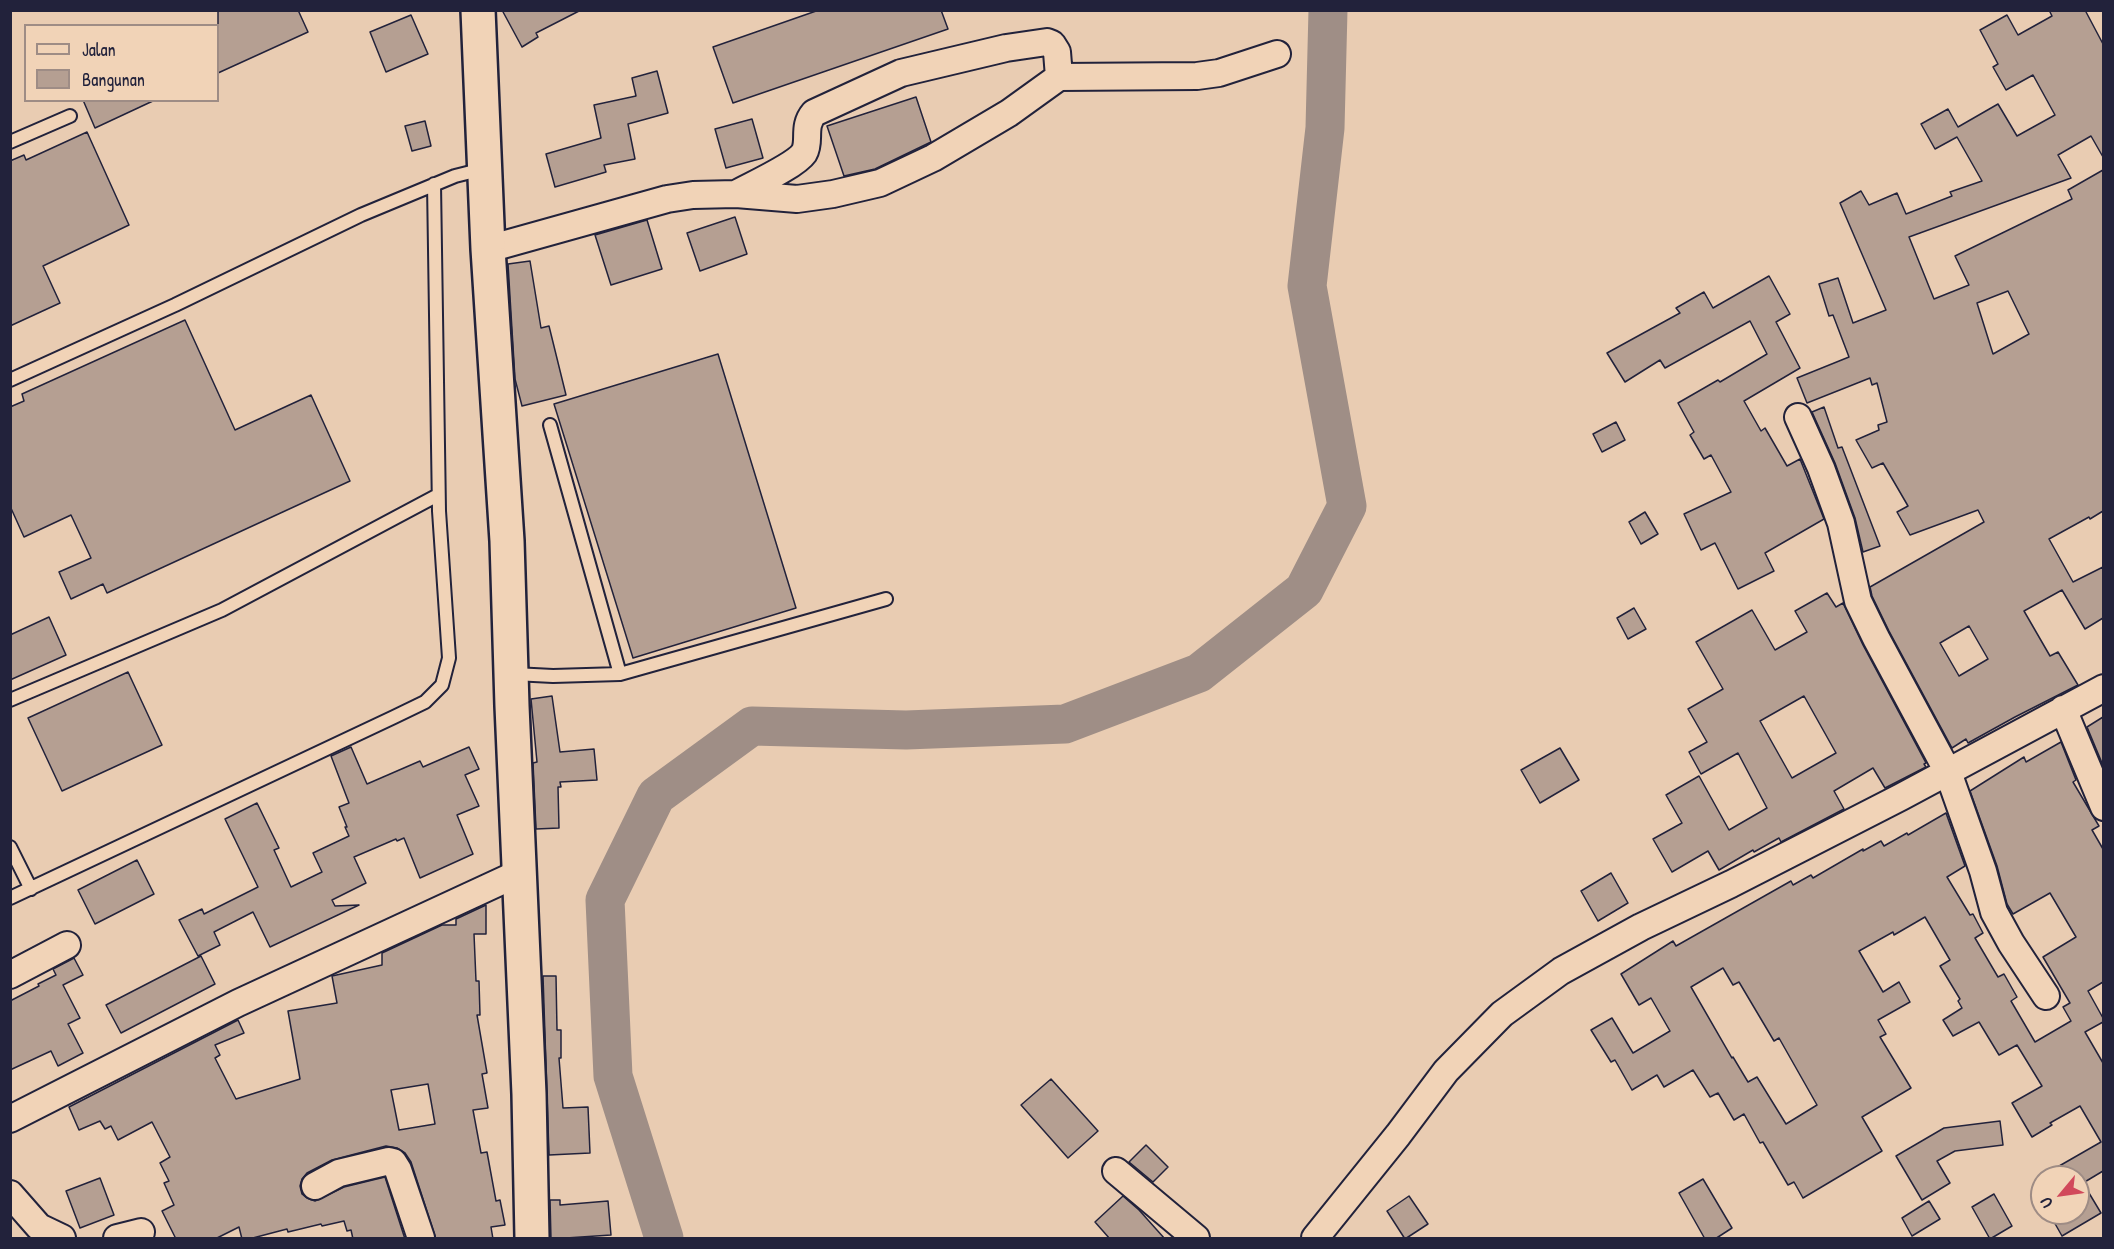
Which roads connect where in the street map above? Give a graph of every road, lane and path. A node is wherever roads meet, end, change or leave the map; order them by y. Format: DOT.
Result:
graph roads {
  1 [pos="478,10"];
  2 [pos="1277,54"];
  3 [pos="1059,77"];
  4 [pos="70,116"];
  5 [pos="10,142"];
  6 [pos="484,168"];
  7 [pos="434,184"];
  8 [pos="736,194"];
  9 [pos="488,249"];
  10 [pos="10,380"];
  11 [pos="1798,417"];
  12 [pos="550,425"];
  13 [pos="438,495"];
  14 [pos="886,599"];
  15 [pos="511,674"];
  16 [pos="620,674"];
  17 [pos="2103,688"];
  18 [pos="10,700"];
  19 [pos="2063,710"];
  20 [pos="1948,772"];
  21 [pos="2103,807"];
  22 [pos="10,847"];
  23 [pos="519,873"];
  24 [pos="31,889"];
  25 [pos="10,898"];
  26 [pos="67,945"];
  27 [pos="10,975"];
  28 [pos="2046,996"];
  29 [pos="10,1119"];
  30 [pos="1116,1171"];
  31 [pos="315,1186"];
  32 [pos="10,1194"];
  33 [pos="62,1239"];
  34 [pos="421,1239"];
  35 [pos="532,1239"];
  36 [pos="1196,1239"];
  37 [pos="1315,1239"];
  1 -- 6 [label="highway"];
  2 -- 3 [label="street"];
  3 -- 8 [label="street"];
  3 -- 8 [label="street"];
  4 -- 5 [label="lane"];
  6 -- 7 [label="lane"];
  6 -- 9 [label="highway"];
  7 -- 10 [label="lane"];
  7 -- 13 [label="lane"];
  8 -- 9 [label="street"];
  9 -- 15 [label="highway"];
  11 -- 20 [label="street"];
  12 -- 16 [label="lane"];
  13 -- 18 [label="lane"];
  13 -- 24 [label="lane"];
  14 -- 16 [label="lane"];
  15 -- 16 [label="lane"];
  15 -- 23 [label="highway"];
  17 -- 19 [label="street"];
  19 -- 20 [label="street"];
  19 -- 21 [label="street"];
  20 -- 28 [label="street"];
  20 -- 37 [label="street"];
  22 -- 24 [label="lane"];
  23 -- 29 [label="street"];
  23 -- 35 [label="highway"];
  24 -- 25 [label="lane"];
  26 -- 27 [label="street"];
  30 -- 36 [label="street"];
  31 -- 34 [label="street"];
  32 -- 33 [label="street"];
}
